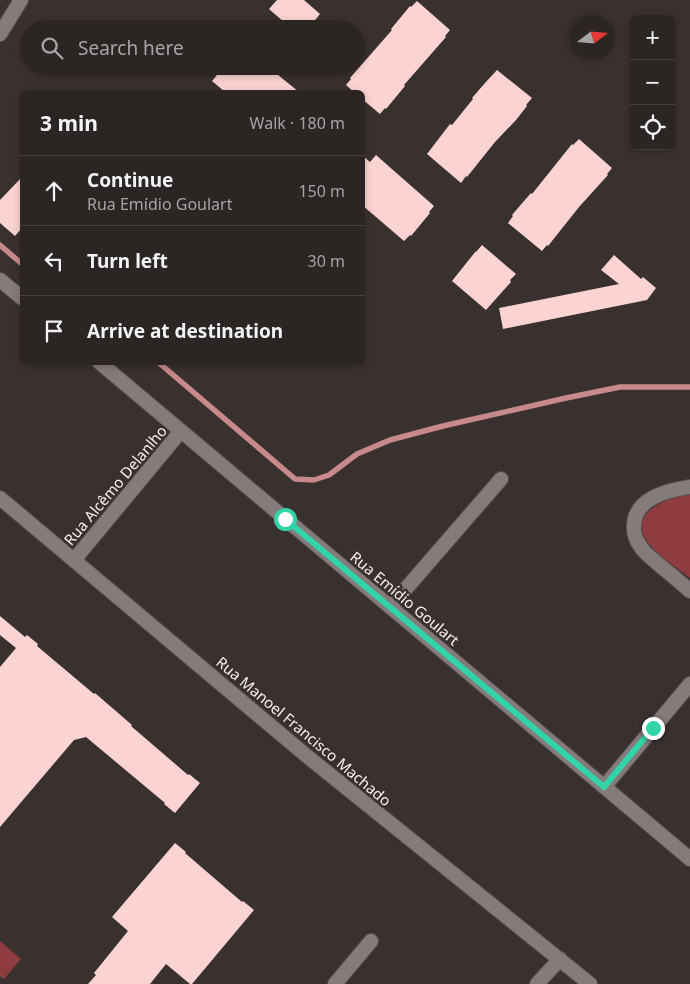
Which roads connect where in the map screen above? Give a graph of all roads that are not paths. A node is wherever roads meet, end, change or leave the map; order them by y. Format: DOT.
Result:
graph roads {
  1 [pos="21,0"];
  2 [pos="0,34"];
  3 [pos="0,280"];
  4 [pos="20,296"];
  5 [pos="103,365"];
  6 [pos="181,431"];
  7 [pos="501,479"];
  8 [pos="690,487"];
  9 [pos="0,498"];
  10 [pos="74,560"];
  11 [pos="690,591"];
  12 [pos="390,607"];
  13 [pos="690,684"];
  14 [pos="604,787"];
  15 [pos="690,859"];
  16 [pos="371,942"];
  17 [pos="560,959"];
  18 [pos="335,984"];
  19 [pos="537,984"];
  20 [pos="590,984"];
  1 -- 2 [label="street"];
  3 -- 4 [label="street"];
  5 -- 6 [label="street, Rua Emídio Goulart"];
  6 -- 10 [label="street, Rua Alcêmo Delanlho"];
  6 -- 12 [label="street, Rua Emídio Goulart"];
  7 -- 12 [label="street"];
  8 -- 11 [label="street"];
  9 -- 10 [label="street, Rua Manoel Francisco Machado"];
  10 -- 17 [label="street, Rua Manoel Francisco Machado"];
  12 -- 14 [label="street, Rua Emídio Goulart"];
  13 -- 14 [label="street"];
  14 -- 15 [label="street, Rua Emídio Goulart"];
  16 -- 18 [label="street"];
  17 -- 19 [label="street"];
  17 -- 20 [label="street, Rua Manoel Francisco Machado"];
}
